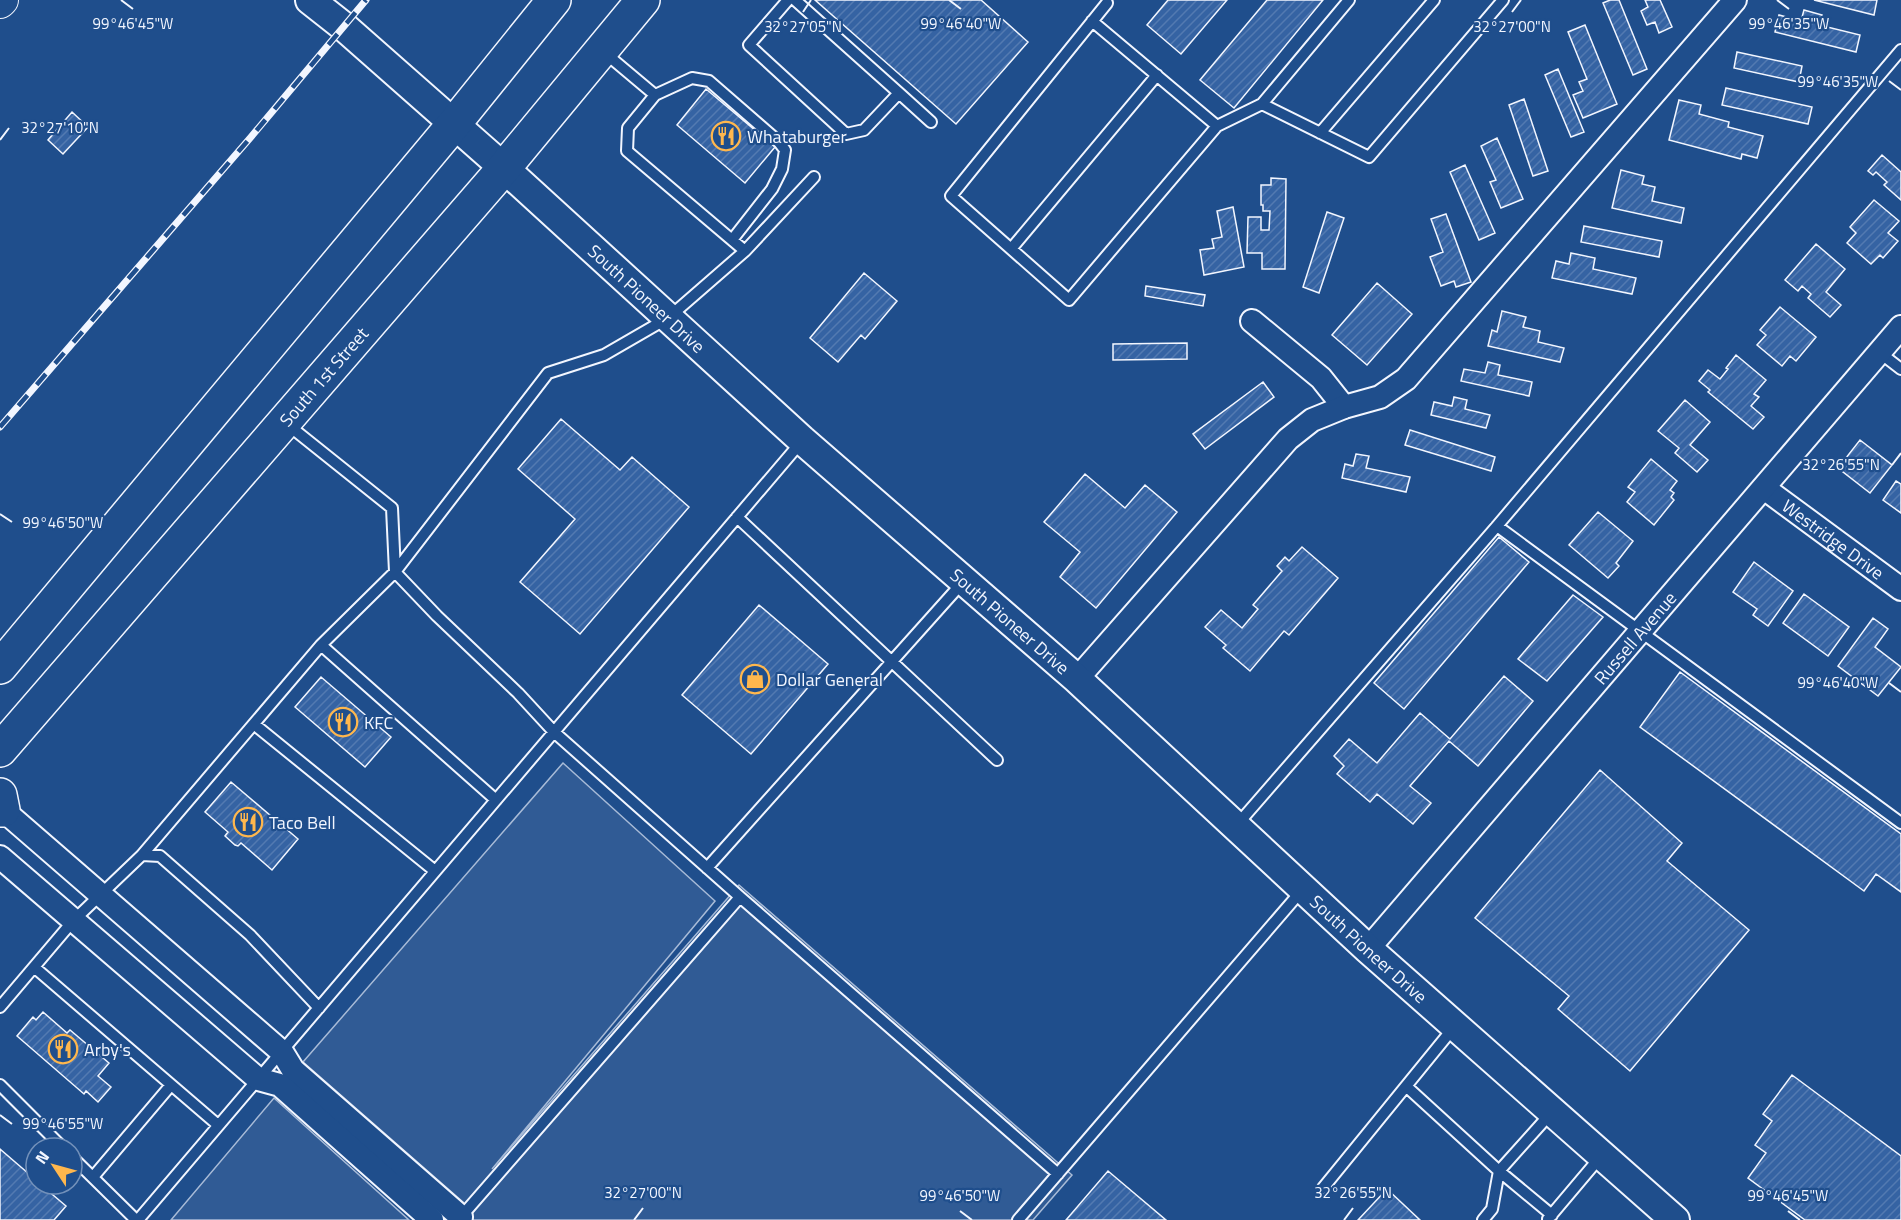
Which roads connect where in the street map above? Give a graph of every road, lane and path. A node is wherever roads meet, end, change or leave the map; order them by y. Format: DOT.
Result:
graph roads {
  1 [pos="310,0"];
  2 [pos="554,0"];
  3 [pos="643,0"];
  4 [pos="788,0"];
  5 [pos="795,0"];
  6 [pos="1349,0"];
  7 [pos="1434,0"];
  8 [pos="1502,0"];
  9 [pos="1735,0"];
  10 [pos="1107,1"];
  11 [pos="1092,21"];
  12 [pos="601,50"];
  13 [pos="1901,50"];
  14 [pos="1157,75"];
  15 [pos="899,93"];
  16 [pos="655,95"];
  17 [pos="1262,104"];
  18 [pos="931,122"];
  19 [pos="454,124"];
  20 [pos="1218,126"];
  21 [pos="1320,133"];
  22 [pos="504,168"];
  23 [pos="814,177"];
  24 [pos="732,240"];
  25 [pos="1011,249"];
  26 [pos="745,251"];
  27 [pos="668,318"];
  28 [pos="1252,321"];
  29 [pos="1901,327"];
  30 [pos="1879,352"];
  31 [pos="1901,369"];
  32 [pos="1344,406"];
  33 [pos="285,422"];
  34 [pos="802,440"];
  35 [pos="1764,488"];
  36 [pos="737,517"];
  37 [pos="1497,526"];
  38 [pos="395,572"];
  39 [pos="964,581"];
  40 [pos="1901,589"];
  41 [pos="1640,632"];
  42 [pos="321,645"];
  43 [pos="890,662"];
  44 [pos="0,667"];
  45 [pos="1077,679"];
  46 [pos="255,725"];
  47 [pos="554,732"];
  48 [pos="10,738"];
  49 [pos="997,760"];
  50 [pos="0,778"];
  51 [pos="495,800"];
  52 [pos="1,805"];
  53 [pos="1901,823"];
  54 [pos="1236,826"];
  55 [pos="142,855"];
  56 [pos="0,857"];
  57 [pos="707,868"];
  58 [pos="435,871"];
  59 [pos="1303,889"];
  60 [pos="100,894"];
  61 [pos="740,897"];
  62 [pos="74,921"];
  63 [pos="1368,949"];
  64 [pos="34,967"];
  65 [pos="0,1008"];
  66 [pos="319,1008"];
  67 [pos="1455,1026"];
  68 [pos="282,1052"];
  69 [pos="258,1079"];
  70 [pos="0,1085"];
  71 [pos="171,1085"];
  72 [pos="1407,1087"];
  73 [pos="1552,1113"];
  74 [pos="218,1125"];
  75 [pos="51,1136"];
  76 [pos="1602,1155"];
  77 [pos="84,1168"];
  78 [pos="1499,1171"];
  79 [pos="1058,1174"];
  80 [pos="93,1177"];
  81 [pos="1323,1188"];
  82 [pos="1550,1217"];
  83 [pos="459,1218"];
  84 [pos="137,1220"];
  85 [pos="432,1220"];
  86 [pos="1018,1220"];
  87 [pos="1483,1220"];
  88 [pos="1675,1220"];
  1 -- 19 [label="street, South Pioneer Drive"];
  2 -- 19 [label="main road"];
  3 -- 12 [label="main road, South 1st Street"];
  4 -- 15 [label="lane"];
  5 -- 15 [label="lane"];
  6 -- 17 [label="lane"];
  7 -- 21 [label="lane"];
  8 -- 21 [label="lane"];
  9 -- 32 [label="street"];
  10 -- 11 [label="lane"];
  11 -- 14 [label="lane"];
  11 -- 25 [label="lane"];
  12 -- 16 [label="lane"];
  12 -- 22 [label="main road, South 1st Street"];
  13 -- 37 [label="lane"];
  14 -- 20 [label="lane"];
  14 -- 25 [label="lane"];
  15 -- 18 [label="lane"];
  16 -- 24 [label="lane"];
  16 -- 24 [label="lane"];
  17 -- 20 [label="lane"];
  17 -- 21 [label="lane"];
  19 -- 22 [label="street, South Pioneer Drive"];
  19 -- 44 [label="main road"];
  20 -- 25 [label="lane"];
  22 -- 27 [label="street, South Pioneer Drive"];
  22 -- 33 [label="main road, South 1st Street"];
  23 -- 26 [label="lane"];
  24 -- 26 [label="lane"];
  26 -- 27 [label="lane"];
  27 -- 34 [label="street, South Pioneer Drive"];
  27 -- 38 [label="lane"];
  28 -- 32 [label="street"];
  29 -- 30 [label="street, Russell Avenue"];
  30 -- 31 [label="lane"];
  30 -- 35 [label="street, Russell Avenue"];
  32 -- 45 [label="street"];
  33 -- 38 [label="lane"];
  33 -- 48 [label="main road, South 1st Street"];
  34 -- 36 [label="lane"];
  34 -- 39 [label="street, South Pioneer Drive"];
  35 -- 40 [label="street, Westridge Drive"];
  35 -- 41 [label="street, Russell Avenue"];
  36 -- 43 [label="lane"];
  36 -- 47 [label="lane"];
  37 -- 41 [label="lane"];
  37 -- 54 [label="lane"];
  38 -- 42 [label="lane"];
  38 -- 47 [label="lane"];
  39 -- 43 [label="lane"];
  39 -- 45 [label="street, South Pioneer Drive"];
  41 -- 53 [label="lane"];
  41 -- 63 [label="street, Russell Avenue"];
  42 -- 46 [label="lane"];
  42 -- 51 [label="lane"];
  43 -- 49 [label="lane"];
  43 -- 57 [label="lane"];
  45 -- 54 [label="street, South Pioneer Drive"];
  46 -- 55 [label="lane"];
  46 -- 58 [label="lane"];
  47 -- 51 [label="lane"];
  47 -- 57 [label="lane"];
  48 -- 50 [label="main road, South 1st Street"];
  51 -- 58 [label="lane"];
  52 -- 60 [label="street"];
  54 -- 59 [label="street, South Pioneer Drive"];
  55 -- 60 [label="lane"];
  55 -- 66 [label="lane"];
  56 -- 62 [label="street"];
  57 -- 61 [label="lane"];
  58 -- 66 [label="lane"];
  59 -- 63 [label="street, South Pioneer Drive"];
  59 -- 79 [label="lane"];
  60 -- 62 [label="lane"];
  60 -- 68 [label="street"];
  61 -- 79 [label="lane"];
  61 -- 83 [label="lane"];
  62 -- 64 [label="lane"];
  62 -- 69 [label="street"];
  63 -- 67 [label="street, South Pioneer Drive"];
  64 -- 65 [label="lane"];
  64 -- 71 [label="lane"];
  66 -- 68 [label="lane"];
  67 -- 72 [label="lane"];
  67 -- 73 [label="street, South Pioneer Drive"];
  68 -- 69 [label="lane"];
  68 -- 83 [label="street"];
  69 -- 74 [label="lane"];
  69 -- 85 [label="street"];
  70 -- 75 [label="lane"];
  71 -- 74 [label="lane"];
  71 -- 80 [label="lane"];
  72 -- 78 [label="lane"];
  72 -- 81 [label="lane"];
  73 -- 76 [label="street, South Pioneer Drive"];
  73 -- 78 [label="lane"];
  74 -- 84 [label="lane"];
  76 -- 82 [label="lane"];
  76 -- 88 [label="street, South Pioneer Drive"];
  77 -- 80 [label="lane"];
  78 -- 82 [label="lane"];
  78 -- 87 [label="lane"];
  79 -- 86 [label="lane"];
  80 -- 84 [label="lane"];
}
